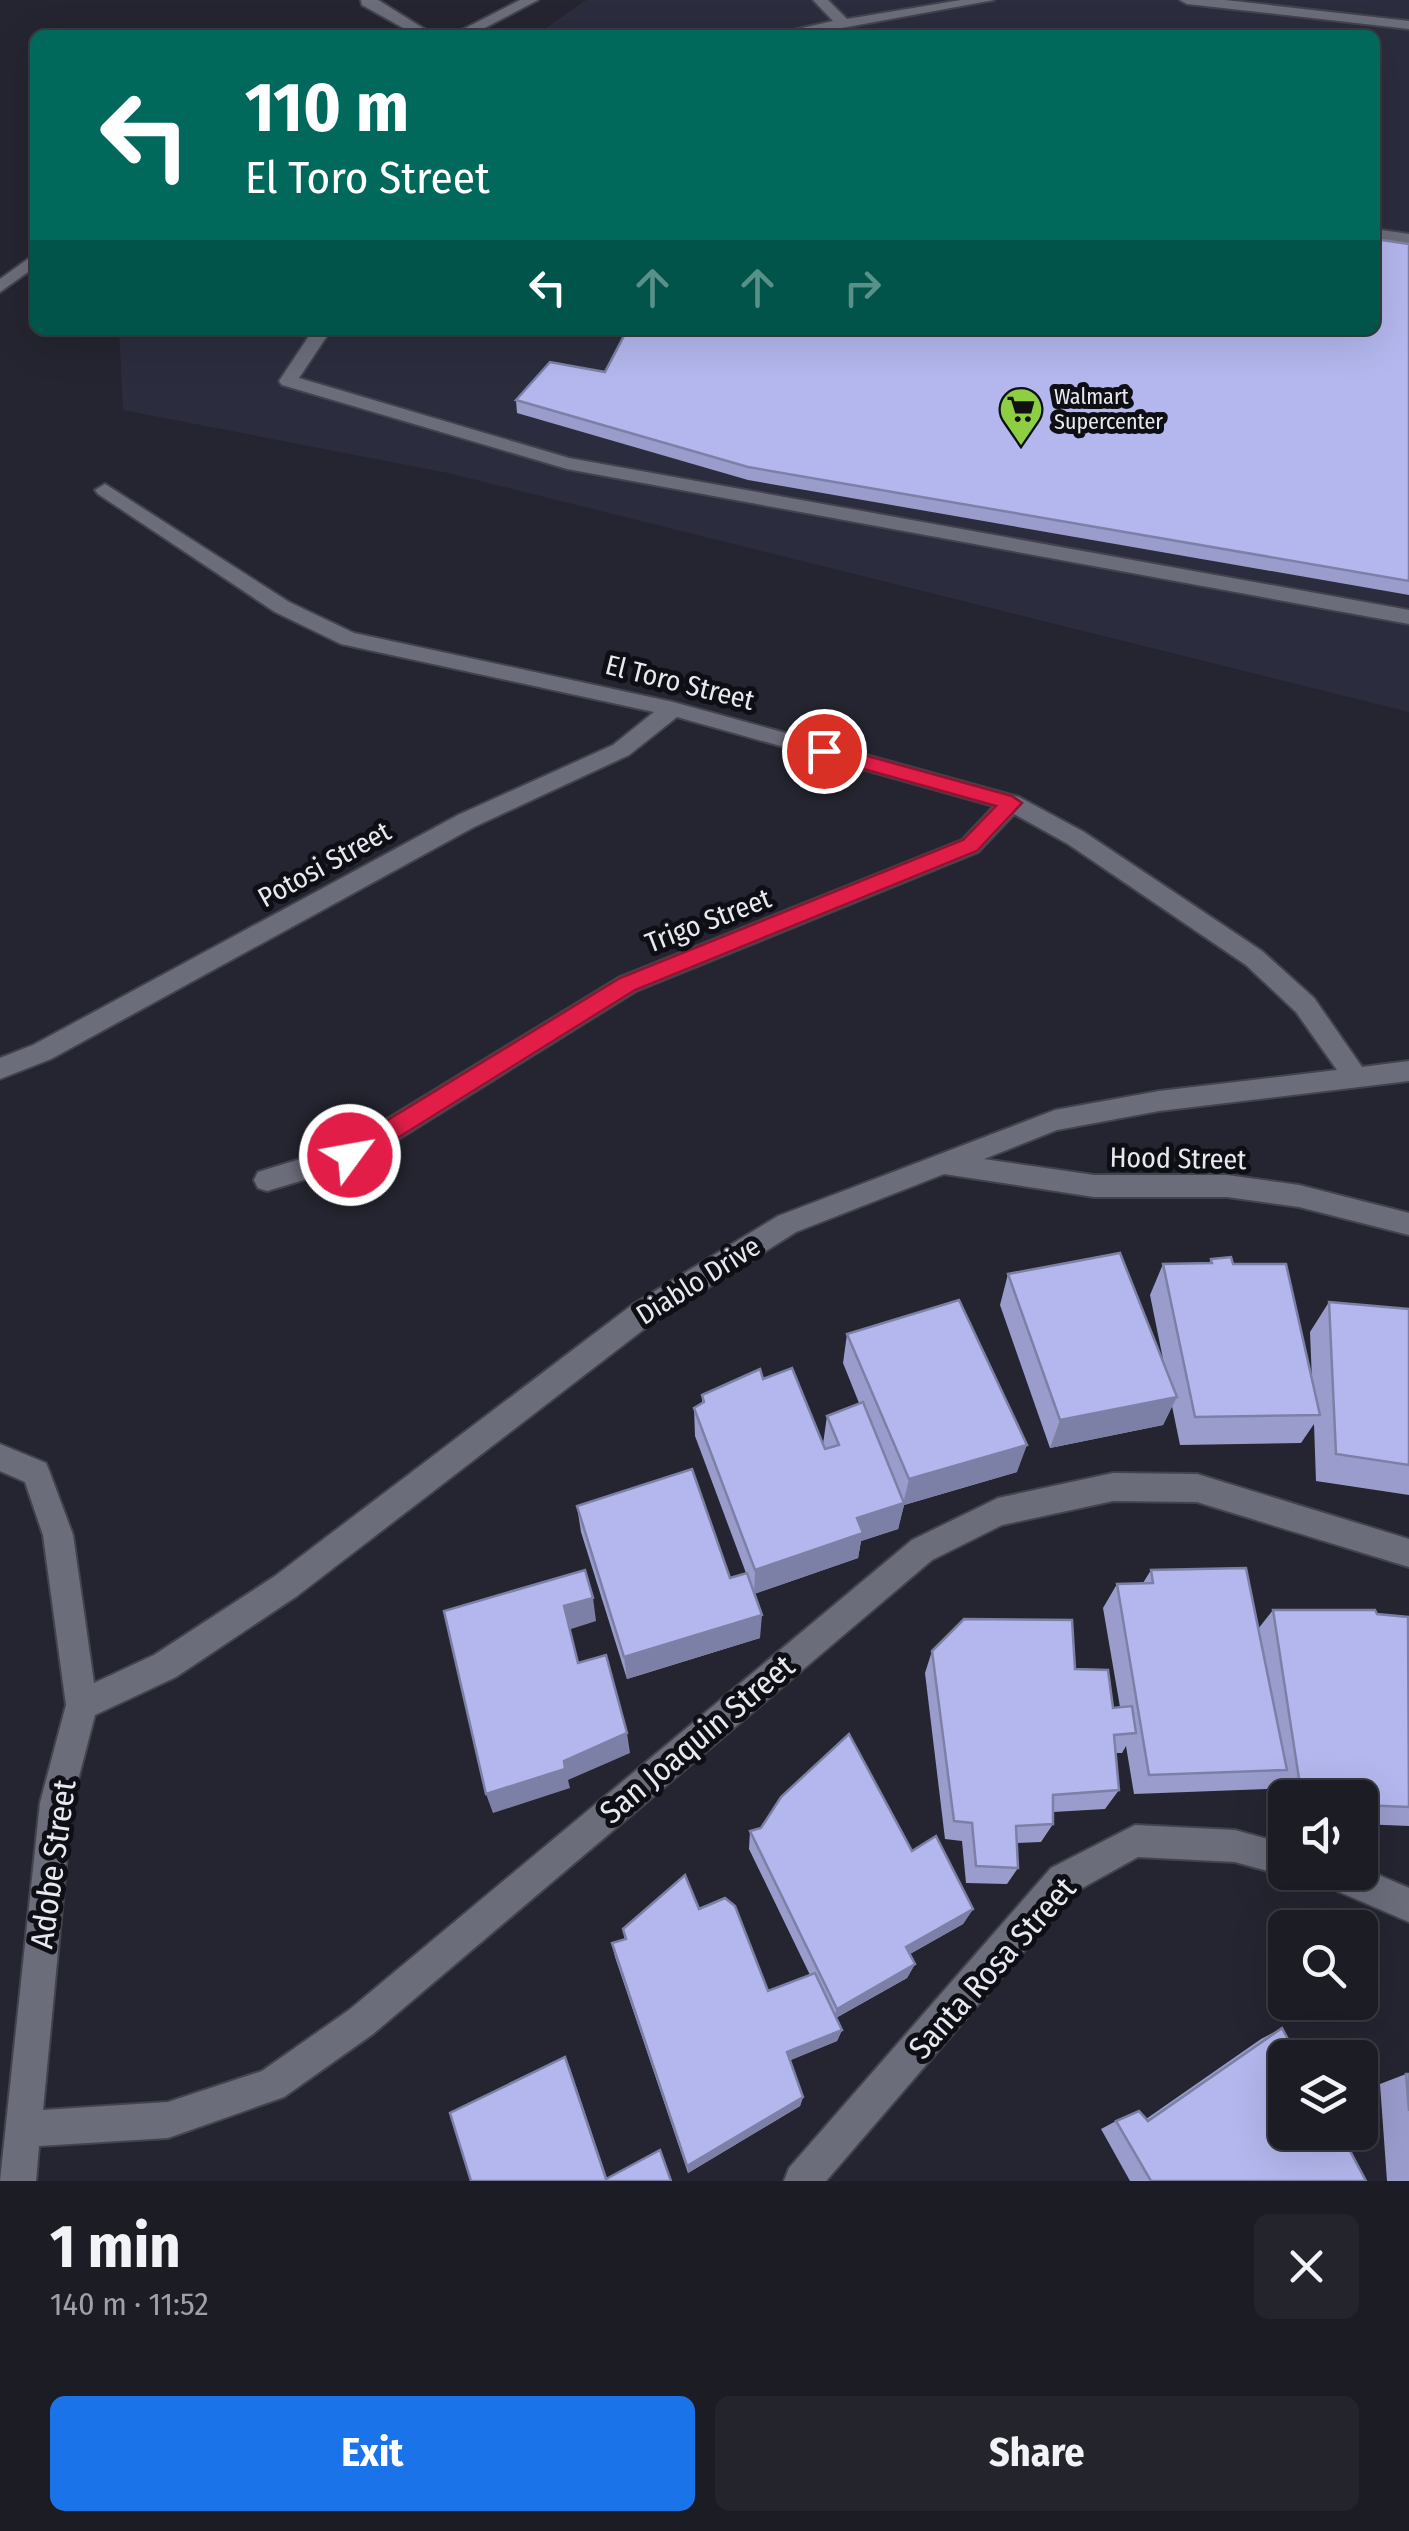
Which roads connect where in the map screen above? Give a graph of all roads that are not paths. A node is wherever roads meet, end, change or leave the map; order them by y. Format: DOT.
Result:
graph roads {
  1 [pos="371,0"];
  2 [pos="531,0"];
  3 [pos="820,0"];
  4 [pos="987,0"];
  5 [pos="1187,0"];
  6 [pos="844,24"];
  7 [pos="1409,26"];
  8 [pos="418,30"];
  9 [pos="469,30"];
  10 [pos="808,30"];
  11 [pos="1380,235"];
  12 [pos="1409,239"];
  13 [pos="30,263"];
  14 [pos="0,287"];
  15 [pos="319,335"];
  16 [pos="104,490"];
  17 [pos="1409,617"];
  18 [pos="673,708"];
  19 [pos="1012,803"];
  20 [pos="0,1069"];
  21 [pos="1409,1070"];
  22 [pos="1357,1079"];
  23 [pos="944,1164"];
  24 [pos="267,1180"];
  25 [pos="1409,1224"];
  26 [pos="0,1457"];
  27 [pos="1409,1554"];
  28 [pos="82,1705"];
  29 [pos="1268,1855"];
  30 [pos="1374,1890"];
  31 [pos="1409,1905"];
  32 [pos="23,2128"];
  33 [pos="18,2181"];
  34 [pos="802,2181"];
  1 -- 8 [label="street"];
  2 -- 9 [label="street"];
  3 -- 6 [label="street"];
  4 -- 6 [label="street"];
  5 -- 7 [label="street"];
  6 -- 10 [label="street"];
  11 -- 12 [label="street"];
  13 -- 14 [label="street"];
  15 -- 17 [label="street"];
  16 -- 18 [label="street, El Toro Street"];
  18 -- 19 [label="street, El Toro Street"];
  18 -- 20 [label="street, Potosi Street"];
  19 -- 22 [label="street, El Toro Street"];
  19 -- 24 [label="street, Trigo Street"];
  21 -- 22 [label="street, Diablo Drive"];
  22 -- 23 [label="street, Diablo Drive"];
  23 -- 25 [label="street, Hood Street"];
  23 -- 28 [label="street, Diablo Drive"];
  26 -- 28 [label="street, Adobe Street"];
  27 -- 32 [label="street, San Joaquin Street"];
  28 -- 32 [label="street, Adobe Street"];
  29 -- 34 [label="street, Santa Rosa Street"];
  30 -- 31 [label="street"];
  32 -- 33 [label="street, Adobe Street"];
}
